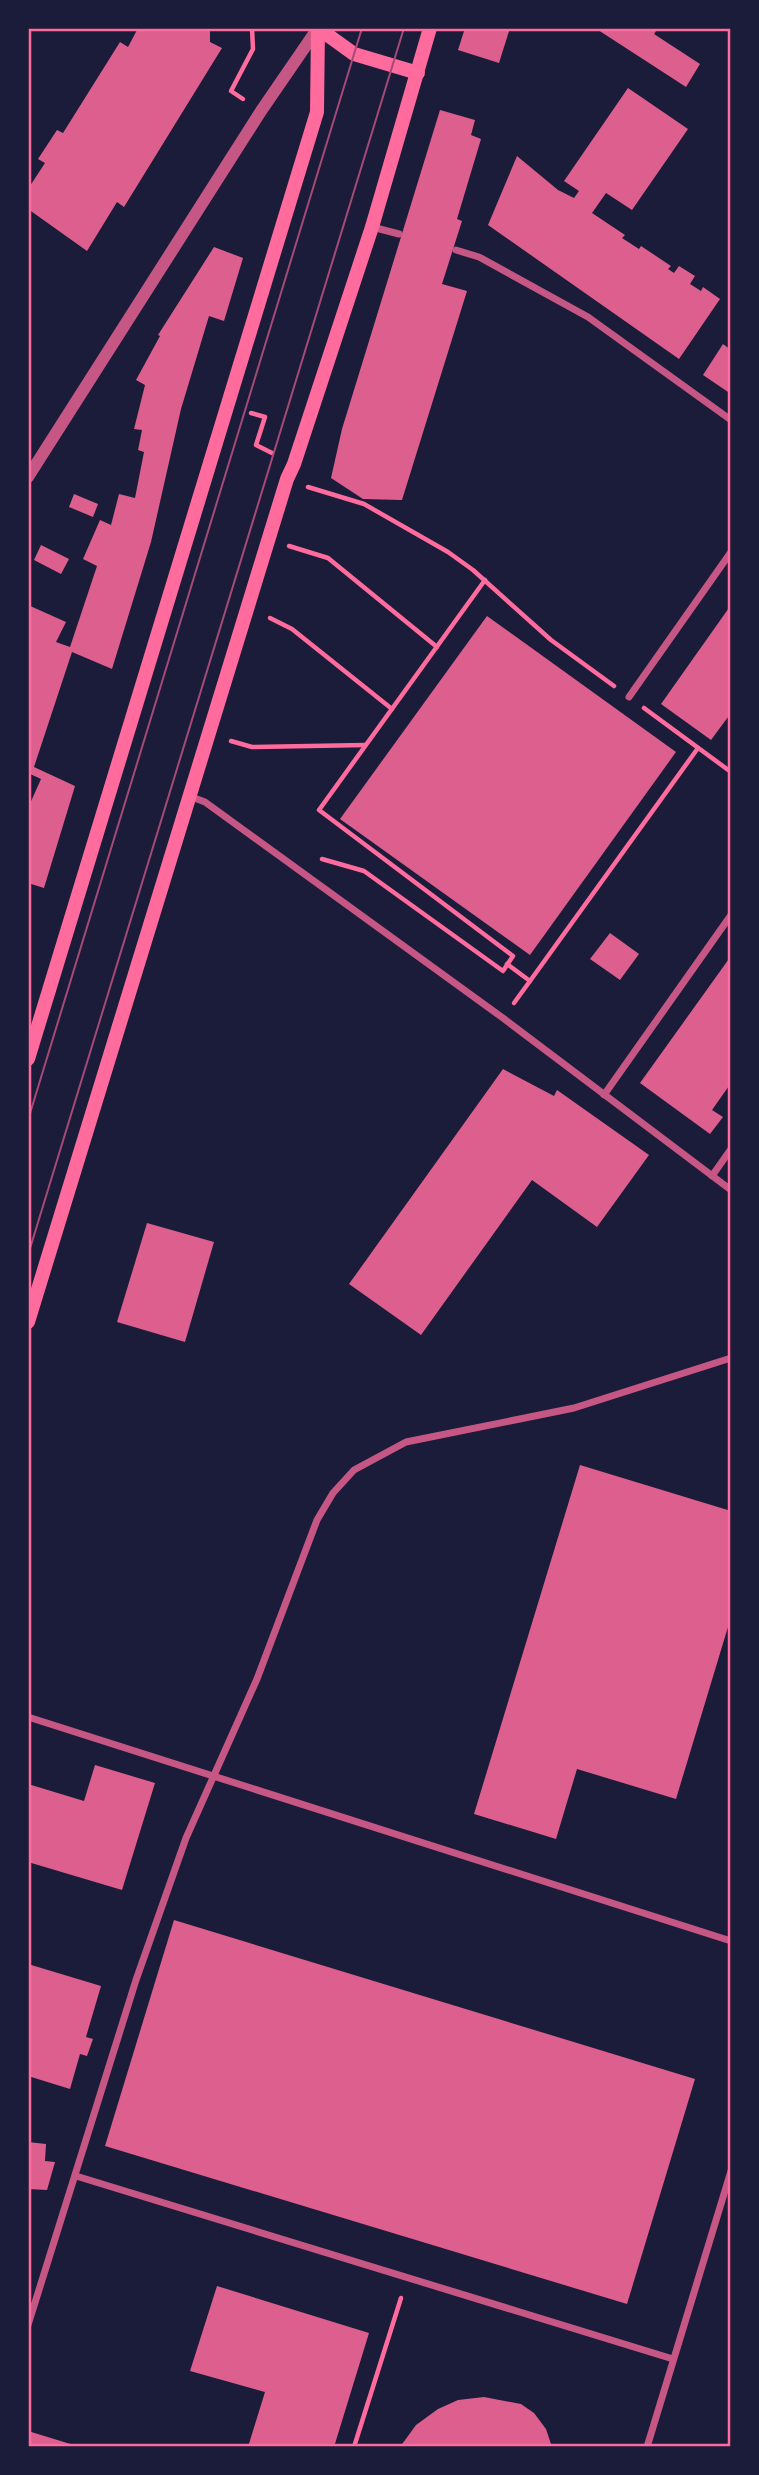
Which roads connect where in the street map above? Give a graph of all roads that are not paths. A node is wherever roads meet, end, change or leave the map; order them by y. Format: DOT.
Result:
graph roads {
  1 [pos="318,28"];
  2 [pos="430,28"];
  3 [pos="418,73"];
  4 [pos="372,227"];
  5 [pos="399,234"];
  6 [pos="456,250"];
  7 [pos="731,420"];
  8 [pos="28,477"];
  9 [pos="731,552"];
  10 [pos="629,697"];
  11 [pos="189,796"];
  12 [pos="731,915"];
  13 [pos="28,1059"];
  14 [pos="604,1095"];
  15 [pos="731,1149"];
  16 [pos="712,1176"];
  17 [pos="731,1189"];
  18 [pos="28,1322"];
  19 [pos="731,1358"];
  20 [pos="28,1717"];
  21 [pos="214,1775"];
  22 [pos="731,1941"];
  23 [pos="731,2171"];
  24 [pos="76,2176"];
  25 [pos="28,2325"];
  26 [pos="673,2359"];
  27 [pos="647,2447"];
  1 -- 3 [label="main road"];
  1 -- 8 [label="street"];
  1 -- 13 [label="main road"];
  2 -- 3 [label="main road"];
  3 -- 4 [label="main road"];
  4 -- 5 [label="street"];
  4 -- 11 [label="main road"];
  6 -- 7 [label="street"];
  9 -- 10 [label="street"];
  11 -- 14 [label="street"];
  11 -- 18 [label="main road"];
  12 -- 14 [label="street"];
  14 -- 16 [label="street"];
  15 -- 16 [label="street"];
  16 -- 17 [label="street"];
  19 -- 21 [label="street"];
  20 -- 21 [label="street"];
  21 -- 22 [label="street"];
  21 -- 24 [label="street"];
  23 -- 26 [label="street"];
  24 -- 25 [label="street"];
  24 -- 26 [label="street"];
  26 -- 27 [label="street"];
}
